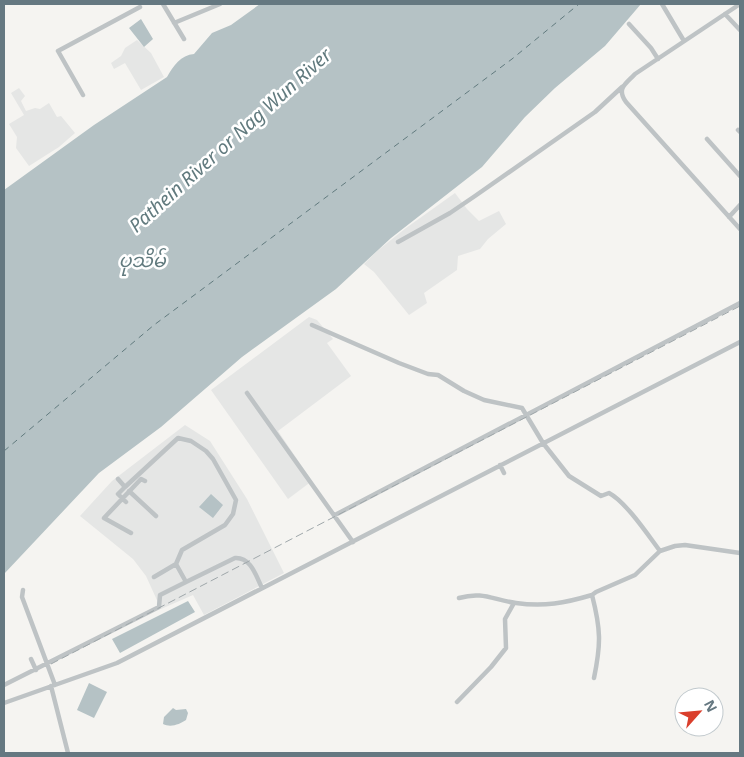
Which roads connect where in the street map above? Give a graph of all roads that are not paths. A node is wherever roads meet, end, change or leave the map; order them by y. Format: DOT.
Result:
graph roads {
  1 [pos="163,4"];
  2 [pos="220,4"];
  3 [pos="662,4"];
  4 [pos="737,5"];
  5 [pos="140,7"];
  6 [pos="725,14"];
  7 [pos="174,23"];
  8 [pos="630,24"];
  9 [pos="740,30"];
  10 [pos="184,40"];
  11 [pos="684,41"];
  12 [pos="658,59"];
  13 [pos="622,87"];
  14 [pos="83,95"];
  15 [pos="707,138"];
  16 [pos="740,176"];
  17 [pos="740,205"];
  18 [pos="729,217"];
  19 [pos="740,229"];
  20 [pos="398,242"];
  21 [pos="740,304"];
  22 [pos="312,325"];
  23 [pos="740,342"];
  24 [pos="248,393"];
  25 [pos="527,416"];
  26 [pos="543,443"];
  27 [pos="500,465"];
  28 [pos="504,473"];
  29 [pos="118,478"];
  30 [pos="145,481"];
  31 [pos="125,487"];
  32 [pos="129,491"];
  33 [pos="124,501"];
  34 [pos="335,515"];
  35 [pos="156,516"];
  36 [pos="112,523"];
  37 [pos="109,528"];
  38 [pos="131,533"];
  39 [pos="353,542"];
  40 [pos="660,551"];
  41 [pos="740,553"];
  42 [pos="176,564"];
  43 [pos="154,577"];
  44 [pos="186,582"];
  45 [pos="262,588"];
  46 [pos="22,590"];
  47 [pos="592,595"];
  48 [pos="459,598"];
  49 [pos="514,603"];
  50 [pos="31,659"];
  51 [pos="48,664"];
  52 [pos="36,670"];
  53 [pos="594,678"];
  54 [pos="4,685"];
  55 [pos="53,686"];
  56 [pos="457,702"];
  57 [pos="4,703"];
  58 [pos="68,753"];
  1 -- 7 [label="street"];
  2 -- 7 [label="street"];
  3 -- 11 [label="street"];
  4 -- 6 [label="street"];
  5 -- 14 [label="street"];
  6 -- 9 [label="street"];
  6 -- 11 [label="street"];
  7 -- 10 [label="street"];
  8 -- 12 [label="street"];
  11 -- 12 [label="street"];
  12 -- 13 [label="street"];
  13 -- 18 [label="street"];
  13 -- 20 [label="street"];
  15 -- 16 [label="street"];
  17 -- 18 [label="street"];
  18 -- 19 [label="street"];
  21 -- 25 [label="street"];
  22 -- 25 [label="street"];
  23 -- 26 [label="street"];
  24 -- 34 [label="street"];
  25 -- 26 [label="street"];
  25 -- 34 [label="street"];
  26 -- 27 [label="street"];
  26 -- 40 [label="street"];
  27 -- 28 [label="street"];
  27 -- 39 [label="street"];
  29 -- 31 [label="street"];
  30 -- 32 [label="street"];
  31 -- 33 [label="street"];
  31 -- 42 [label="street"];
  32 -- 33 [label="street"];
  32 -- 35 [label="street"];
  33 -- 36 [label="street"];
  34 -- 39 [label="street"];
  36 -- 37 [label="street"];
  36 -- 38 [label="street"];
  39 -- 45 [label="street"];
  40 -- 41 [label="street"];
  40 -- 47 [label="street"];
  42 -- 43 [label="street"];
  42 -- 44 [label="street"];
  44 -- 45 [label="street"];
  44 -- 51 [label="street"];
  45 -- 55 [label="street"];
  46 -- 51 [label="street"];
  47 -- 49 [label="street"];
  47 -- 53 [label="street"];
  48 -- 49 [label="street"];
  49 -- 56 [label="street"];
  50 -- 52 [label="street"];
  51 -- 52 [label="street"];
  51 -- 55 [label="street"];
  52 -- 54 [label="street"];
  55 -- 57 [label="street"];
  55 -- 58 [label="street"];
}
